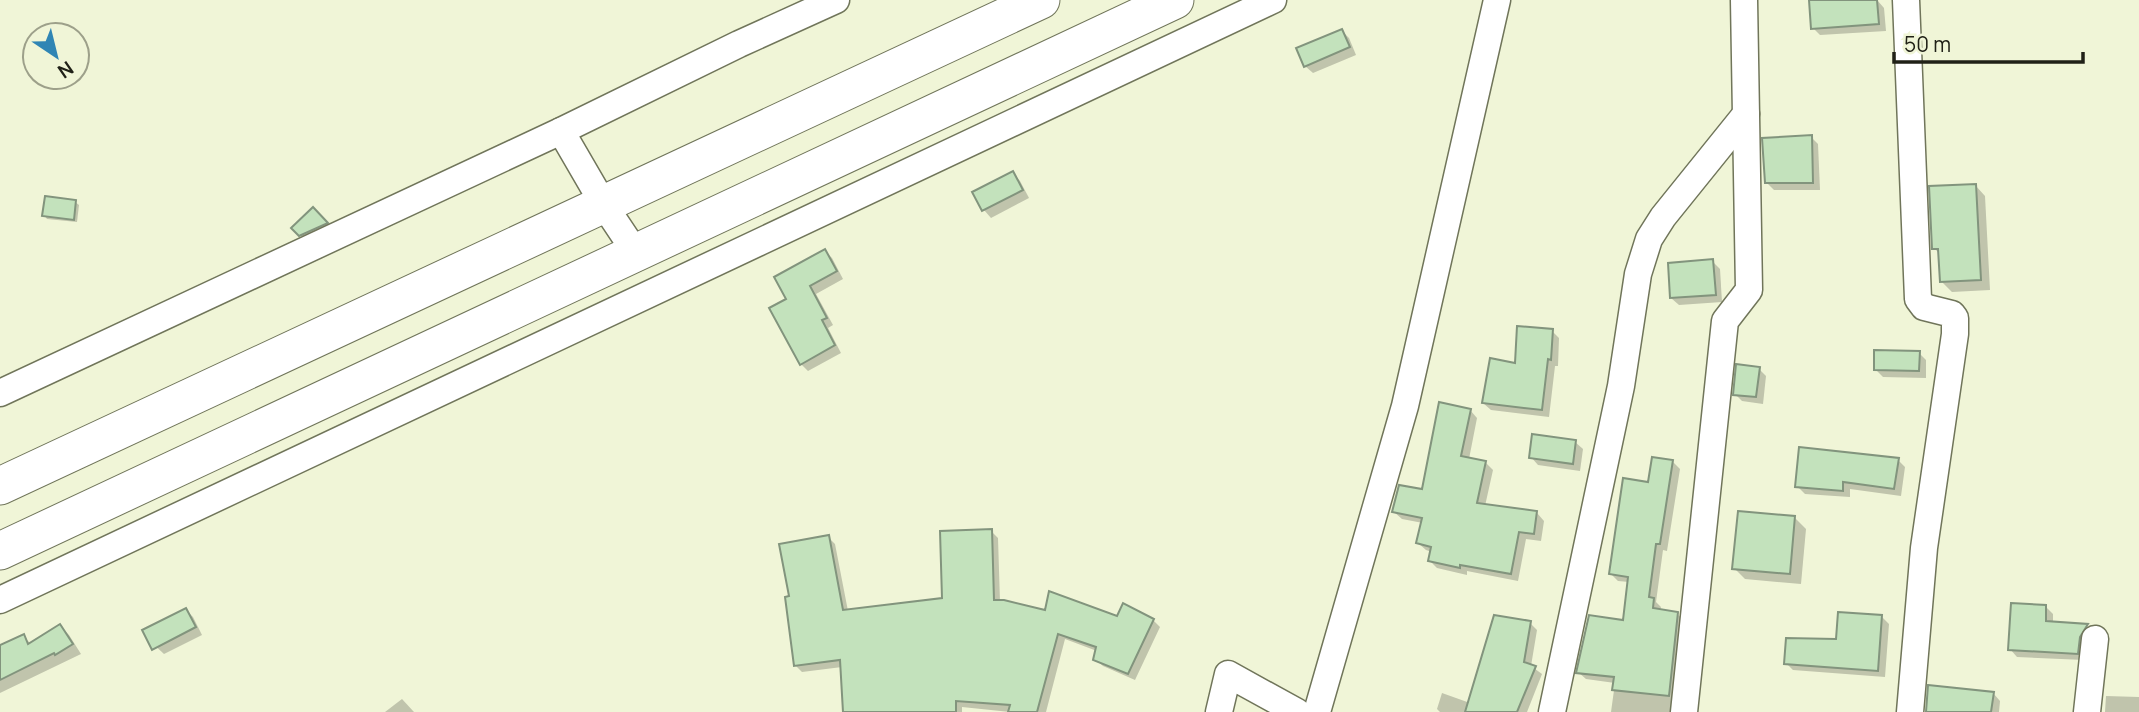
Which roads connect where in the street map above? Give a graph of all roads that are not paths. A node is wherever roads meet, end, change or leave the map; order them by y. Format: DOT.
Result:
graph roads {
  1 [pos="836,0"];
  2 [pos="1041,0"];
  3 [pos="1175,0"];
  4 [pos="1273,0"];
  5 [pos="1497,0"];
  6 [pos="1744,0"];
  7 [pos="1906,0"];
  8 [pos="1746,114"];
  9 [pos="561,131"];
  10 [pos="604,205"];
  11 [pos="636,253"];
  12 [pos="0,393"];
  13 [pos="0,486"];
  14 [pos="0,551"];
  15 [pos="0,600"];
  16 [pos="2095,639"];
  17 [pos="1219,712"];
  18 [pos="1297,712"];
  19 [pos="1317,712"];
  20 [pos="1552,712"];
  21 [pos="1684,712"];
  22 [pos="1910,712"];
  23 [pos="2087,712"];
  1 -- 9 [label="street"];
  2 -- 10 [label="main road"];
  3 -- 11 [label="main road"];
  4 -- 15 [label="street"];
  5 -- 19 [label="street"];
  6 -- 8 [label="street"];
  7 -- 22 [label="street"];
  8 -- 20 [label="street"];
  8 -- 21 [label="street"];
  9 -- 10 [label="street"];
  9 -- 12 [label="street"];
  10 -- 11 [label="street"];
  10 -- 13 [label="main road"];
  11 -- 14 [label="main road"];
  16 -- 23 [label="street"];
  17 -- 18 [label="street"];
}
